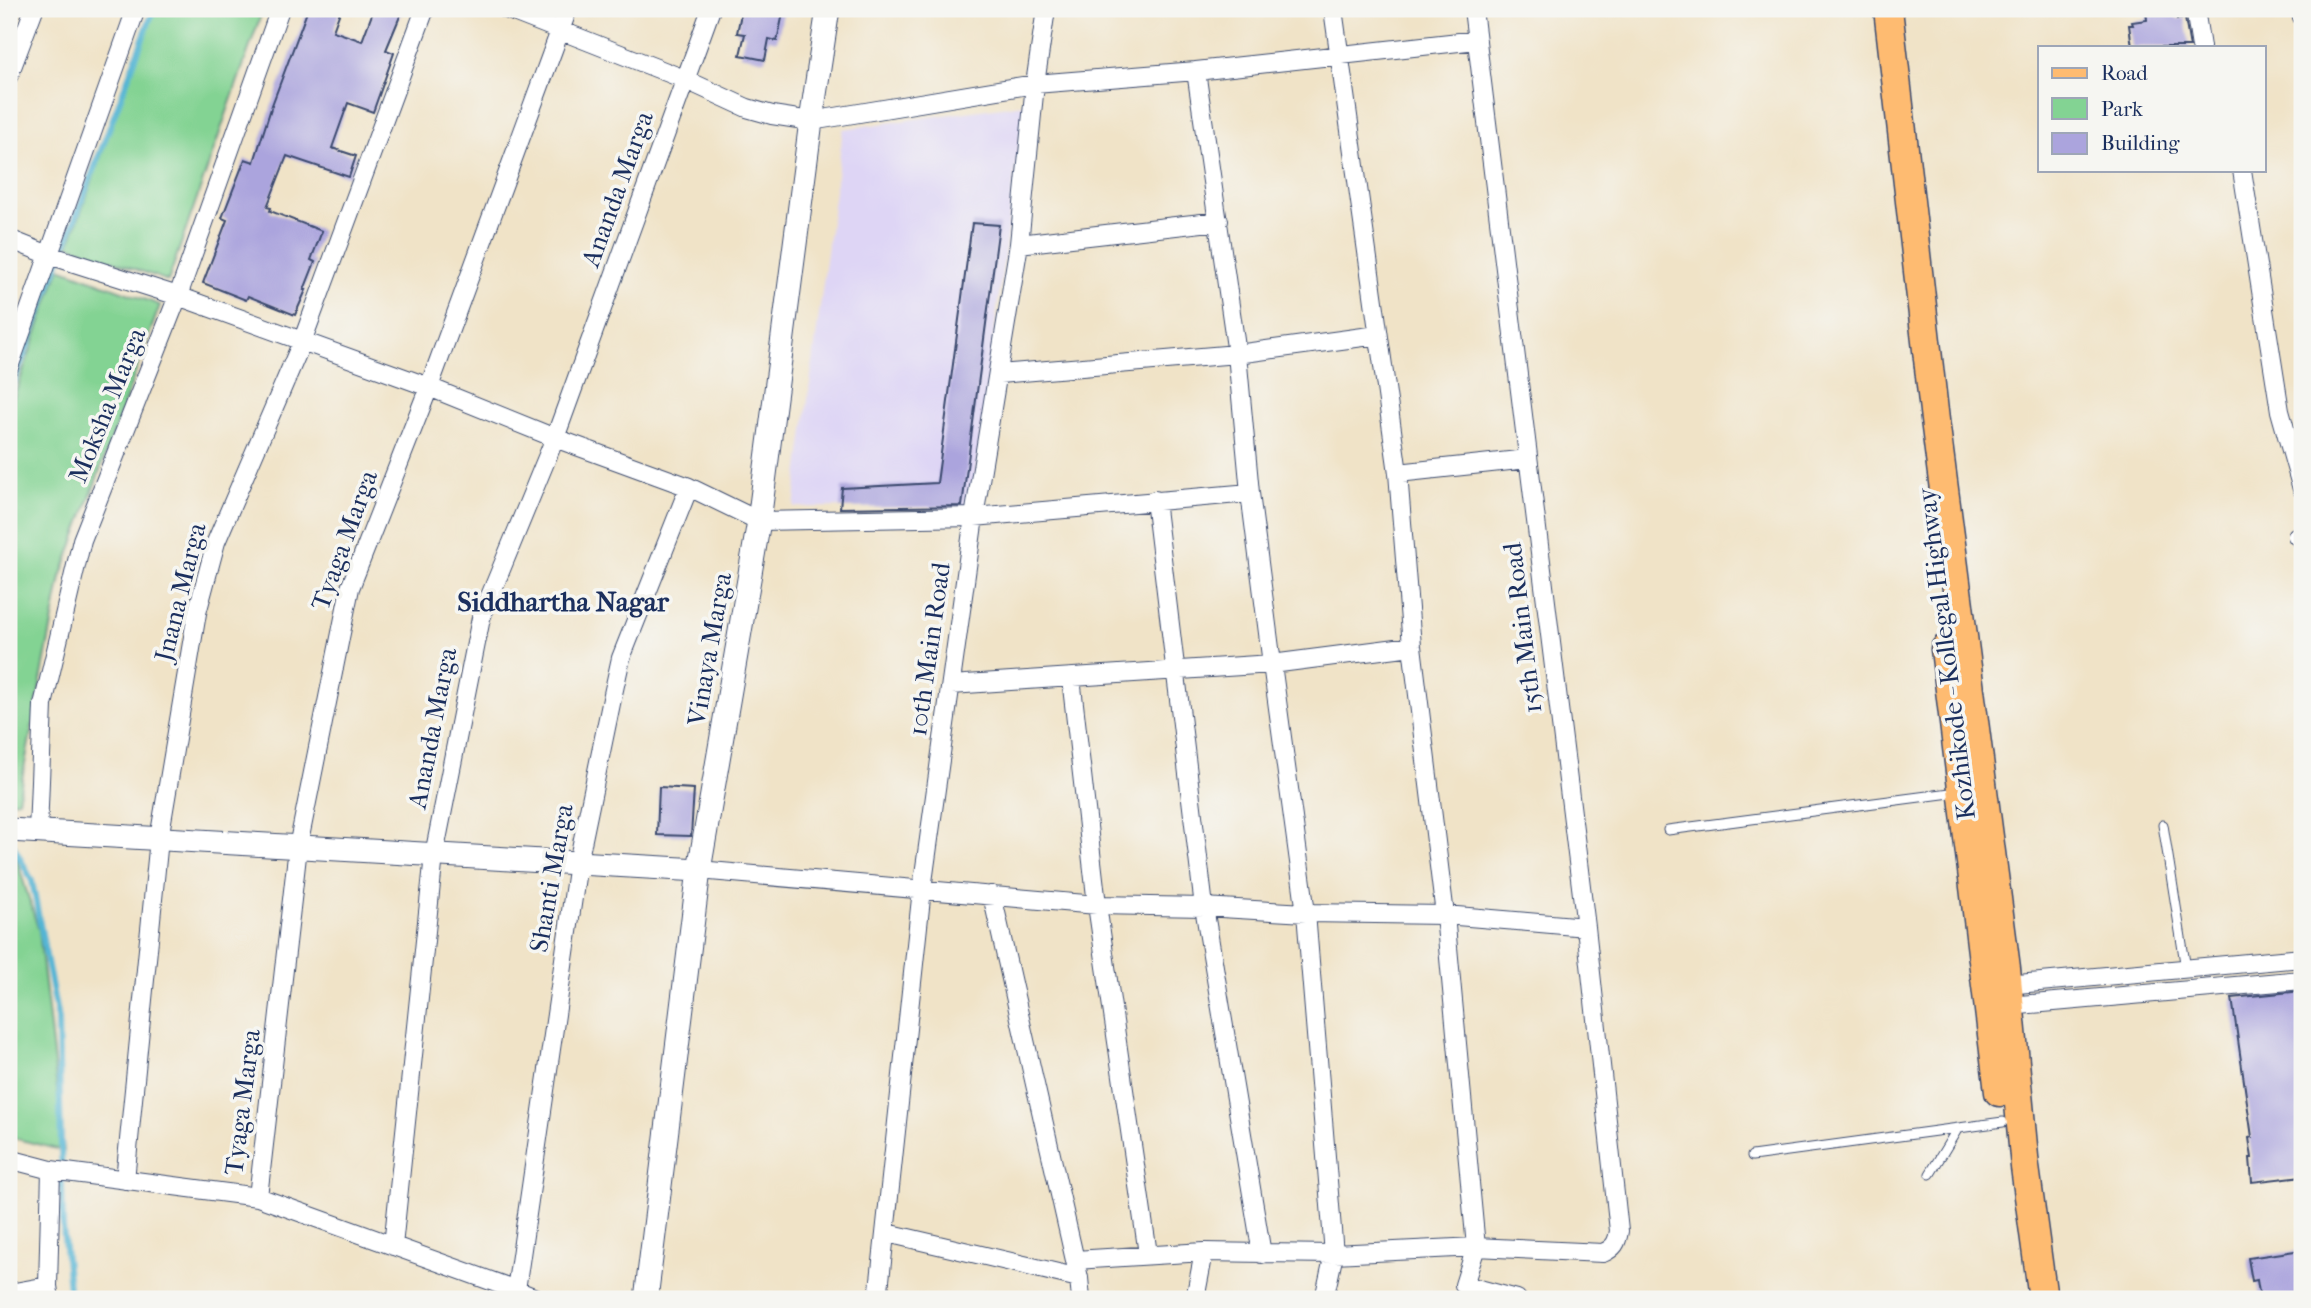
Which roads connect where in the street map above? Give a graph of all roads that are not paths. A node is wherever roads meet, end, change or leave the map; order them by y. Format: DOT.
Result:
graph roads {
  1 [pos="34,9"];
  2 [pos="136,9"];
  3 [pos="280,9"];
  4 [pos="425,9"];
  5 [pos="506,9"];
  6 [pos="568,9"];
  7 [pos="711,9"];
  8 [pos="828,9"];
  9 [pos="1046,9"];
  10 [pos="1333,9"];
  11 [pos="1473,9"];
  12 [pos="1873,9"];
  13 [pos="1888,9"];
  14 [pos="2195,9"];
  15 [pos="2300,9"];
  16 [pos="2302,17"];
  17 [pos="559,30"];
  18 [pos="1477,40"];
  19 [pos="2201,46"];
  20 [pos="1339,54"];
  21 [pos="1196,71"];
  22 [pos="9,75"];
  23 [pos="684,79"];
  24 [pos="1035,84"];
  25 [pos="811,121"];
  26 [pos="2242,172"];
  27 [pos="1219,220"];
  28 [pos="9,239"];
  29 [pos="1019,244"];
  30 [pos="57,257"];
  31 [pos="178,296"];
  32 [pos="1378,335"];
  33 [pos="302,342"];
  34 [pos="1237,354"];
  35 [pos="9,367"];
  36 [pos="999,373"];
  37 [pos="429,387"];
  38 [pos="555,438"];
  39 [pos="1528,459"];
  40 [pos="1398,473"];
  41 [pos="689,487"];
  42 [pos="2302,489"];
  43 [pos="1251,493"];
  44 [pos="1154,500"];
  45 [pos="974,517"];
  46 [pos="759,521"];
  47 [pos="1412,646"];
  48 [pos="1272,664"];
  49 [pos="1177,671"];
  50 [pos="1071,678"];
  51 [pos="950,685"];
  52 [pos="1961,792"];
  53 [pos="2164,825"];
  54 [pos="1668,830"];
  55 [pos="21,831"];
  56 [pos="159,839"];
  57 [pos="298,847"];
  58 [pos="434,855"];
  59 [pos="578,863"];
  60 [pos="699,870"];
  61 [pos="922,889"];
  62 [pos="992,895"];
  63 [pos="1097,905"];
  64 [pos="1204,906"];
  65 [pos="1306,913"];
  66 [pos="1445,915"];
  67 [pos="1586,928"];
  68 [pos="2302,958"];
  69 [pos="2186,969"];
  70 [pos="2302,979"];
  71 [pos="2008,996"];
  72 [pos="2003,1122"];
  73 [pos="1958,1128"];
  74 [pos="1752,1156"];
  75 [pos="9,1159"];
  76 [pos="55,1171"];
  77 [pos="1930,1174"];
  78 [pos="125,1180"];
  79 [pos="258,1197"];
  80 [pos="887,1233"];
  81 [pos="393,1246"];
  82 [pos="1476,1247"];
  83 [pos="1204,1252"];
  84 [pos="1148,1254"];
  85 [pos="1262,1254"];
  86 [pos="1334,1254"];
  87 [pos="1077,1269"];
  88 [pos="516,1290"];
  89 [pos="1462,1292"];
  90 [pos="9,1293"];
  91 [pos="49,1293"];
  92 [pos="538,1299"];
  93 [pos="646,1299"];
  94 [pos="878,1299"];
  95 [pos="1081,1299"];
  96 [pos="1195,1299"];
  97 [pos="1324,1299"];
  98 [pos="1517,1299"];
  99 [pos="2025,1299"];
  100 [pos="2043,1299"];
  1 -- 22 [label="street"];
  2 -- 30 [label="street"];
  3 -- 31 [label="street, Moksha Marga"];
  4 -- 33 [label="street, Jnana Marga"];
  5 -- 17 [label="street"];
  6 -- 17 [label="street, Tyaga Marga"];
  7 -- 23 [label="street, Ananda Marga"];
  8 -- 25 [label="street, Vinaya Marga"];
  9 -- 24 [label="street, 10th Main Road"];
  10 -- 20 [label="street"];
  11 -- 18 [label="street, 15th Main Road"];
  12 -- 52 [label="main road, Kozhikode - Kollegal Highway"];
  13 -- 71 [label="main road"];
  14 -- 19 [label="street"];
  15 -- 16 [label="street"];
  17 -- 23 [label="street"];
  17 -- 37 [label="street, Tyaga Marga"];
  18 -- 20 [label="street"];
  18 -- 39 [label="street, 15th Main Road"];
  20 -- 21 [label="street"];
  20 -- 32 [label="street"];
  21 -- 24 [label="street"];
  21 -- 27 [label="street"];
  23 -- 25 [label="street"];
  23 -- 38 [label="street, Ananda Marga"];
  24 -- 25 [label="street"];
  24 -- 29 [label="street, 10th Main Road"];
  25 -- 46 [label="street, Vinaya Marga"];
  26 -- 42 [label="street"];
  27 -- 29 [label="street"];
  27 -- 34 [label="street"];
  28 -- 30 [label="street"];
  29 -- 36 [label="street, 10th Main Road"];
  30 -- 31 [label="street"];
  30 -- 35 [label="street"];
  31 -- 33 [label="street"];
  31 -- 55 [label="street, Moksha Marga"];
  32 -- 34 [label="street"];
  32 -- 40 [label="street"];
  33 -- 37 [label="street"];
  33 -- 56 [label="street, Jnana Marga"];
  34 -- 36 [label="street"];
  34 -- 43 [label="street"];
  36 -- 45 [label="street, 10th Main Road"];
  37 -- 38 [label="street"];
  37 -- 57 [label="street, Tyaga Marga"];
  38 -- 41 [label="street"];
  38 -- 58 [label="street, Ananda Marga"];
  39 -- 40 [label="street"];
  39 -- 67 [label="street, 15th Main Road"];
  40 -- 47 [label="street"];
  41 -- 46 [label="street"];
  41 -- 59 [label="street, Shanti Marga"];
  43 -- 44 [label="street"];
  43 -- 48 [label="street"];
  44 -- 45 [label="street"];
  44 -- 49 [label="street"];
  45 -- 46 [label="street"];
  45 -- 51 [label="street, 10th Main Road"];
  46 -- 60 [label="street, Vinaya Marga"];
  47 -- 48 [label="street"];
  47 -- 66 [label="street"];
  48 -- 49 [label="street"];
  48 -- 65 [label="street"];
  49 -- 50 [label="street"];
  49 -- 64 [label="street"];
  50 -- 51 [label="street"];
  50 -- 63 [label="street"];
  51 -- 61 [label="street, 10th Main Road"];
  52 -- 54 [label="lane"];
  52 -- 72 [label="main road, Kozhikode - Kollegal Highway"];
  53 -- 69 [label="lane"];
  55 -- 56 [label="street"];
  56 -- 57 [label="street"];
  56 -- 78 [label="street, Jnana Marga"];
  57 -- 58 [label="street"];
  57 -- 79 [label="street, Tyaga Marga"];
  58 -- 59 [label="street"];
  58 -- 81 [label="street, Ananda Marga"];
  59 -- 60 [label="street"];
  59 -- 88 [label="street, Shanti Marga"];
  60 -- 61 [label="street"];
  60 -- 93 [label="street, Vinaya Marga"];
  61 -- 62 [label="street"];
  61 -- 80 [label="street, 10th Main Road"];
  62 -- 63 [label="street"];
  62 -- 87 [label="street"];
  63 -- 64 [label="street"];
  63 -- 84 [label="street"];
  64 -- 65 [label="street"];
  64 -- 85 [label="street"];
  65 -- 66 [label="street"];
  65 -- 86 [label="street"];
  66 -- 67 [label="street"];
  66 -- 82 [label="street"];
  67 -- 82 [label="street, 15th Main Road"];
  68 -- 69 [label="street"];
  69 -- 71 [label="street"];
  70 -- 71 [label="street"];
  71 -- 100 [label="main road"];
  72 -- 73 [label="lane"];
  72 -- 99 [label="main road, Kozhikode - Kollegal Highway"];
  73 -- 74 [label="lane"];
  73 -- 77 [label="lane"];
  75 -- 76 [label="street"];
  76 -- 78 [label="street"];
  76 -- 91 [label="street"];
  78 -- 79 [label="street"];
  79 -- 81 [label="street"];
  80 -- 87 [label="street"];
  80 -- 94 [label="street, 10th Main Road"];
  81 -- 88 [label="street"];
  82 -- 86 [label="street"];
  82 -- 89 [label="street"];
  83 -- 84 [label="street"];
  83 -- 85 [label="street"];
  83 -- 96 [label="street"];
  84 -- 87 [label="street"];
  85 -- 86 [label="street"];
  86 -- 97 [label="street"];
  87 -- 95 [label="street"];
  88 -- 92 [label="street"];
  89 -- 98 [label="street"];
  90 -- 91 [label="street"];
}
